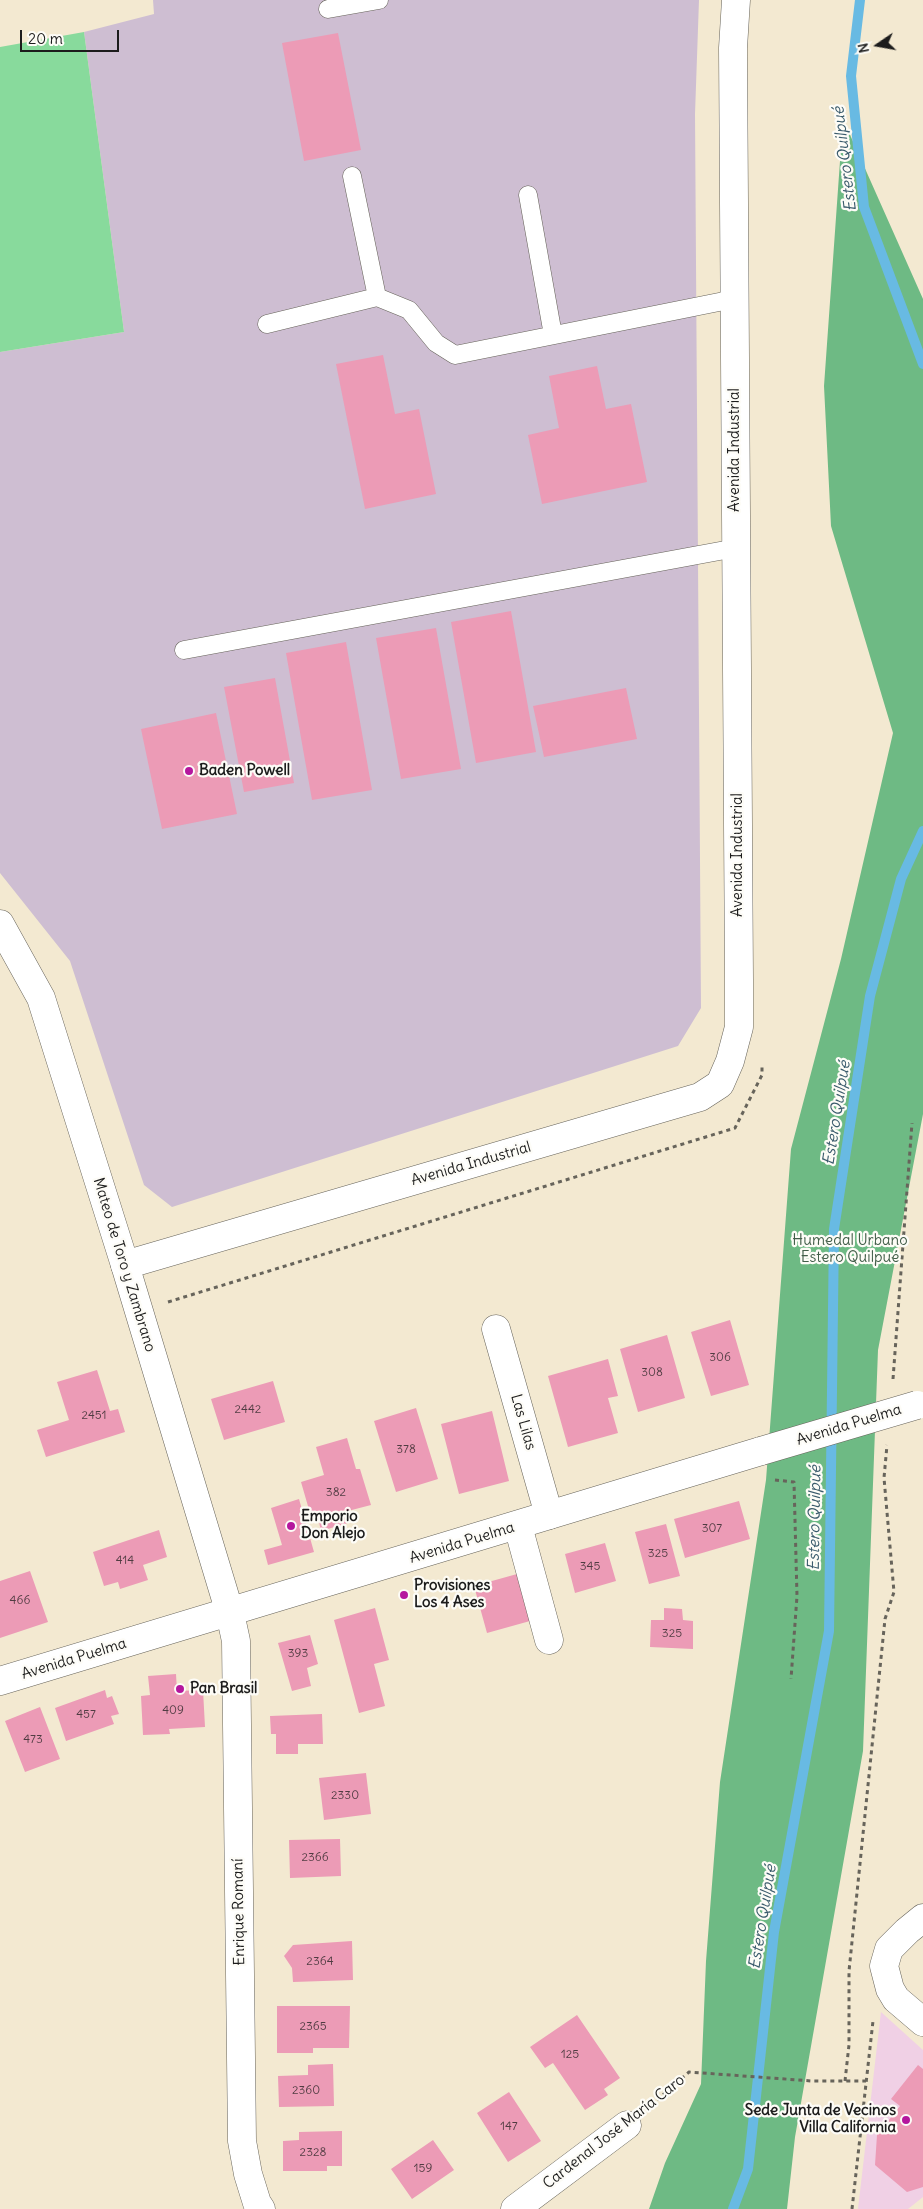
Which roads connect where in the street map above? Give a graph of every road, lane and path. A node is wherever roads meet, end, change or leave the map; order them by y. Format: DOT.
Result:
graph roads {
  1 [pos="379,0"];
  2 [pos="736,0"];
  3 [pos="328,9"];
  4 [pos="352,176"];
  5 [pos="528,195"];
  6 [pos="377,297"];
  7 [pos="734,299"];
  8 [pos="267,324"];
  9 [pos="553,335"];
  10 [pos="736,548"];
  11 [pos="184,650"];
  12 [pos="0,924"];
  13 [pos="762,1065"];
  14 [pos="912,1123"];
  15 [pos="125,1266"];
  16 [pos="138,1311"];
  17 [pos="496,1329"];
  18 [pos="893,1381"];
  19 [pos="920,1404"];
  20 [pos="887,1439"];
  21 [pos="761,1451"];
  22 [pos="549,1515"];
  23 [pos="518,1526"];
  24 [pos="230,1613"];
  25 [pos="549,1640"];
  26 [pos="791,1679"];
  27 [pos="0,1681"];
  28 [pos="923,1918"];
  29 [pos="873,2017"];
  30 [pos="923,2022"];
  31 [pos="845,2081"];
  32 [pos="866,2081"];
  33 [pos="627,2125"];
  34 [pos="261,2209"];
  35 [pos="515,2209"];
  36 [pos="852,2209"];
  1 -- 3 [label="lane"];
  2 -- 7 [label="street, Avenida Industrial"];
  4 -- 6 [label="lane"];
  5 -- 9 [label="lane"];
  6 -- 8 [label="lane"];
  6 -- 9 [label="lane"];
  7 -- 9 [label="lane"];
  7 -- 10 [label="street, Avenida Industrial"];
  10 -- 11 [label="lane"];
  10 -- 15 [label="street, Avenida Industrial"];
  12 -- 15 [label="street, Mateo de Toro y Zambrano"];
  13 -- 16 [label="path"];
  14 -- 18 [label="path"];
  15 -- 16 [label="street, Mateo de Toro y Zambrano"];
  16 -- 24 [label="street, Mateo de Toro y Zambrano"];
  17 -- 22 [label="street, Las Lilas"];
  19 -- 21 [label="street, Avenida Puelma, bridge"];
  20 -- 31 [label="path"];
  21 -- 22 [label="street, Avenida Puelma"];
  21 -- 26 [label="path"];
  22 -- 23 [label="street, Avenida Puelma"];
  23 -- 24 [label="street, Avenida Puelma"];
  23 -- 25 [label="street"];
  24 -- 27 [label="street, Avenida Puelma"];
  24 -- 34 [label="street, Enrique Romaní"];
  28 -- 30 [label="street"];
  29 -- 32 [label="path"];
  31 -- 32 [label="path"];
  31 -- 33 [label="path, Cardenal José María Caro"];
  32 -- 36 [label="path"];
  33 -- 35 [label="street, Cardenal José María Caro"];
}
